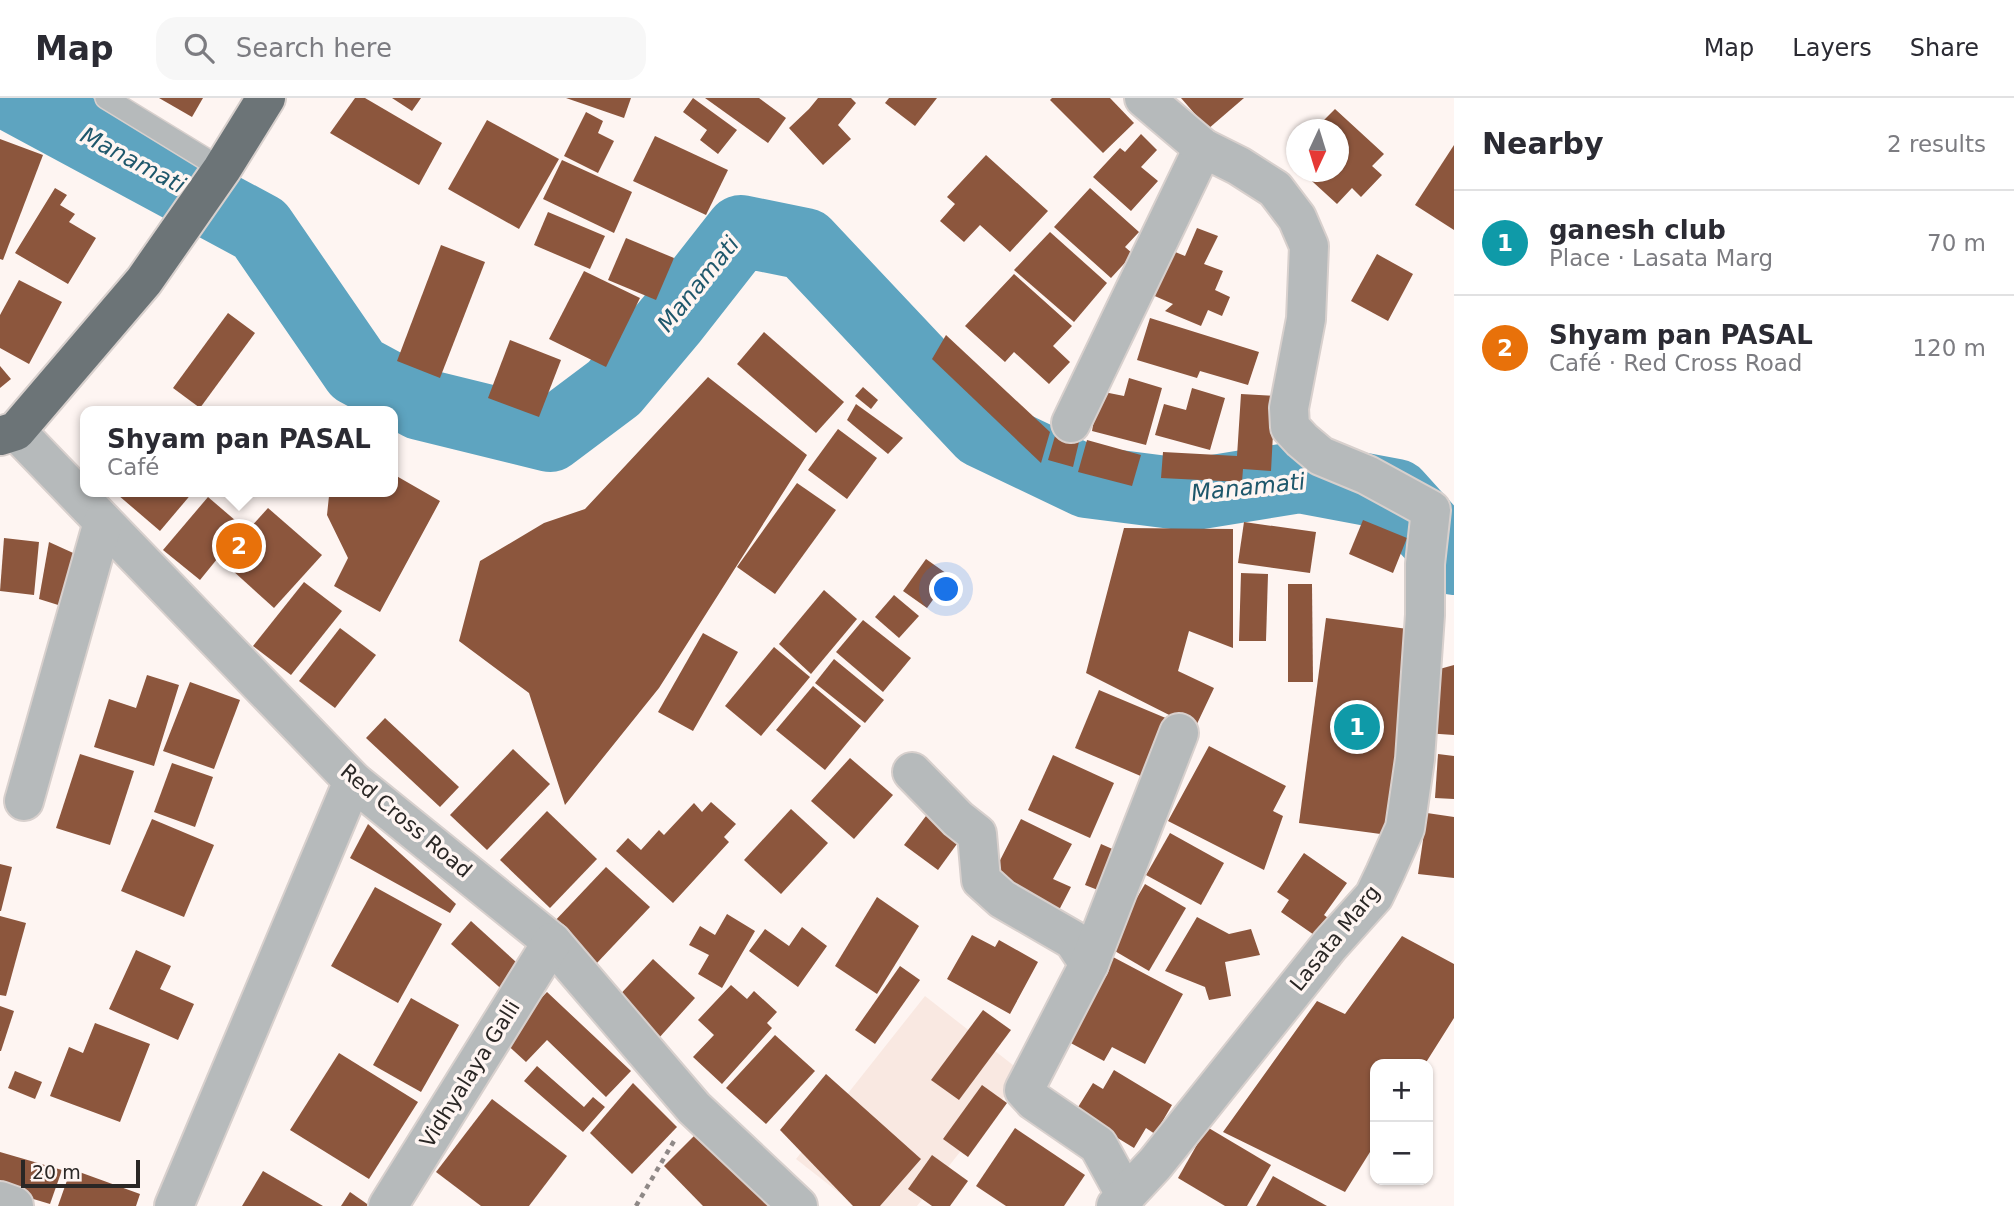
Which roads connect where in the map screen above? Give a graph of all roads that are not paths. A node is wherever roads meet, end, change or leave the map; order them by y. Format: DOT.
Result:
graph roads {
  1 [pos="106,98"];
  2 [pos="266,98"];
  3 [pos="1144,98"];
  4 [pos="1203,148"];
  5 [pos="222,169"];
  6 [pos="1072,424"];
  7 [pos="8,434"];
  8 [pos="103,522"];
  9 [pos="1179,733"];
  10 [pos="912,772"];
  11 [pos="353,780"];
  12 [pos="24,801"];
  13 [pos="552,942"];
  14 [pos="1089,964"];
  15 [pos="0,1201"];
  16 [pos="1121,1201"];
  17 [pos="14,1206"];
  18 [pos="174,1206"];
  19 [pos="388,1206"];
  20 [pos="798,1206"];
  1 -- 5 [label="lane"];
  2 -- 5 [label="highway"];
  3 -- 4 [label="street"];
  4 -- 6 [label="street"];
  4 -- 16 [label="street, Lasata Marg"];
  5 -- 7 [label="highway"];
  7 -- 8 [label="street, Red Cross Road"];
  8 -- 11 [label="street, Red Cross Road"];
  8 -- 12 [label="street"];
  9 -- 14 [label="street"];
  10 -- 14 [label="street"];
  11 -- 13 [label="street, Red Cross Road"];
  11 -- 18 [label="street"];
  13 -- 19 [label="street, Vidhyalaya Galli"];
  13 -- 20 [label="street, Red Cross Road"];
  14 -- 16 [label="street"];
  15 -- 17 [label="street"];
}
